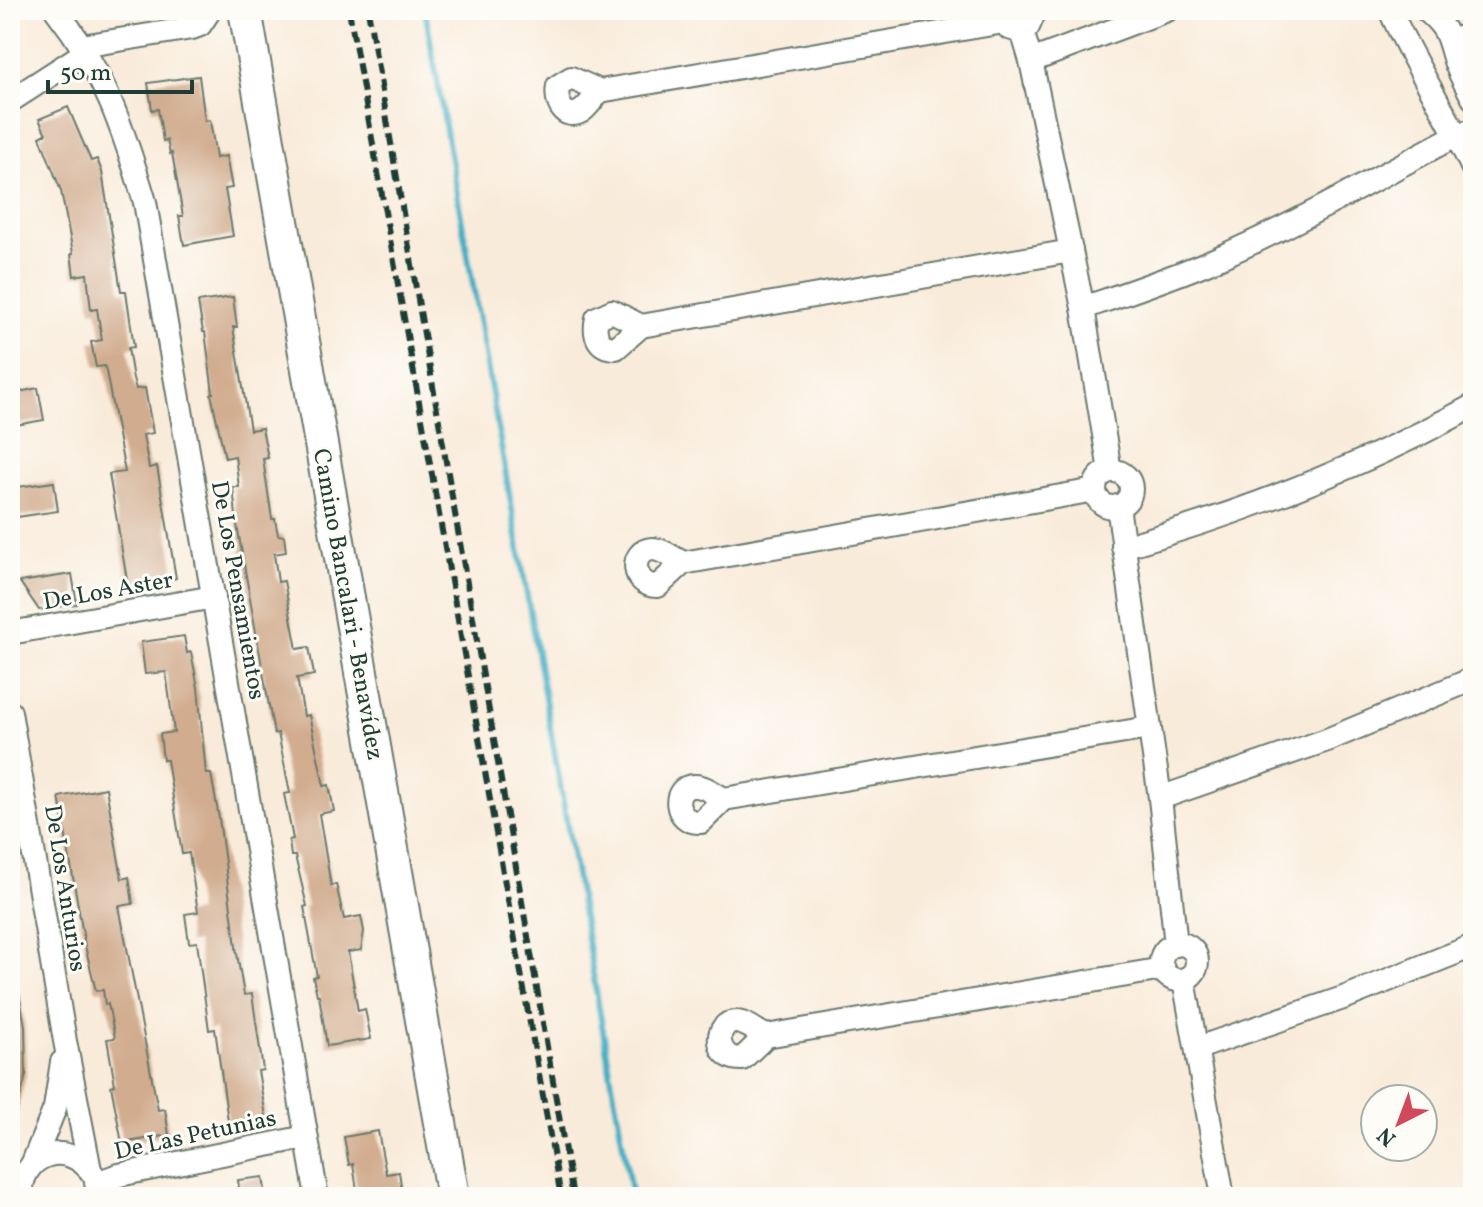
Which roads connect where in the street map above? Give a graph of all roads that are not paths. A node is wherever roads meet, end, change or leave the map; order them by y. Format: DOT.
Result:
graph roads {
  1 [pos="56,10"];
  2 [pos="210,10"];
  3 [pos="245,10"];
  4 [pos="1167,10"];
  5 [pos="1426,10"];
  6 [pos="1400,14"];
  7 [pos="1016,18"];
  8 [pos="1459,44"];
  9 [pos="84,49"];
  10 [pos="1031,61"];
  11 [pos="1422,71"];
  12 [pos="600,91"];
  13 [pos="1473,98"];
  14 [pos="10,101"];
  15 [pos="1465,132"];
  16 [pos="1473,169"];
  17 [pos="1071,251"];
  18 [pos="1083,308"];
  19 [pos="641,326"];
  20 [pos="1473,406"];
  21 [pos="1110,471"];
  22 [pos="1095,490"];
  23 [pos="1118,506"];
  24 [pos="1123,547"];
  25 [pos="683,563"];
  26 [pos="214,597"];
  27 [pos="10,633"];
  28 [pos="1473,679"];
  29 [pos="10,712"];
  30 [pos="1149,728"];
  31 [pos="13,737"];
  32 [pos="1160,798"];
  33 [pos="724,799"];
  34 [pos="1176,945"];
  35 [pos="1473,946"];
  36 [pos="1163,969"];
  37 [pos="1184,980"];
  38 [pos="766,1036"];
  39 [pos="65,1041"];
  40 [pos="1198,1048"];
  41 [pos="306,1137"];
  42 [pos="26,1179"];
  43 [pos="94,1183"];
  44 [pos="10,1195"];
  45 [pos="317,1197"];
  46 [pos="453,1197"];
  47 [pos="1223,1197"];
  1 -- 9 [label="street, De Los Pensamientos"];
  2 -- 9 [label="street"];
  3 -- 46 [label="main road, Camino Bancalari - Benavídez"];
  4 -- 10 [label="street"];
  5 -- 8 [label="street"];
  6 -- 11 [label="street"];
  7 -- 10 [label="street"];
  7 -- 12 [label="street"];
  8 -- 11 [label="street"];
  8 -- 13 [label="street"];
  9 -- 14 [label="street"];
  9 -- 26 [label="street, De Los Pensamientos"];
  10 -- 17 [label="street"];
  11 -- 15 [label="street"];
  15 -- 16 [label="street"];
  15 -- 18 [label="street"];
  17 -- 18 [label="street"];
  17 -- 19 [label="street"];
  18 -- 21 [label="street"];
  20 -- 24 [label="street"];
  21 -- 22 [label="street"];
  21 -- 23 [label="street"];
  22 -- 23 [label="street"];
  22 -- 25 [label="street"];
  23 -- 24 [label="street"];
  24 -- 30 [label="street"];
  26 -- 27 [label="street, De Los Aster"];
  26 -- 41 [label="street, De Los Pensamientos"];
  28 -- 32 [label="street"];
  29 -- 31 [label="street, De Los Anturios"];
  30 -- 32 [label="street"];
  30 -- 33 [label="street"];
  31 -- 39 [label="street, De Los Anturios"];
  32 -- 34 [label="street"];
  34 -- 36 [label="street"];
  34 -- 37 [label="street"];
  35 -- 40 [label="street"];
  36 -- 37 [label="street"];
  36 -- 38 [label="street"];
  37 -- 40 [label="street"];
  39 -- 42 [label="street"];
  39 -- 43 [label="street, De Los Anturios"];
  40 -- 47 [label="street"];
  41 -- 43 [label="street, De Las Petunias"];
  41 -- 45 [label="street, De Los Pensamientos"];
  42 -- 43 [label="street"];
  42 -- 44 [label="street"];
}
